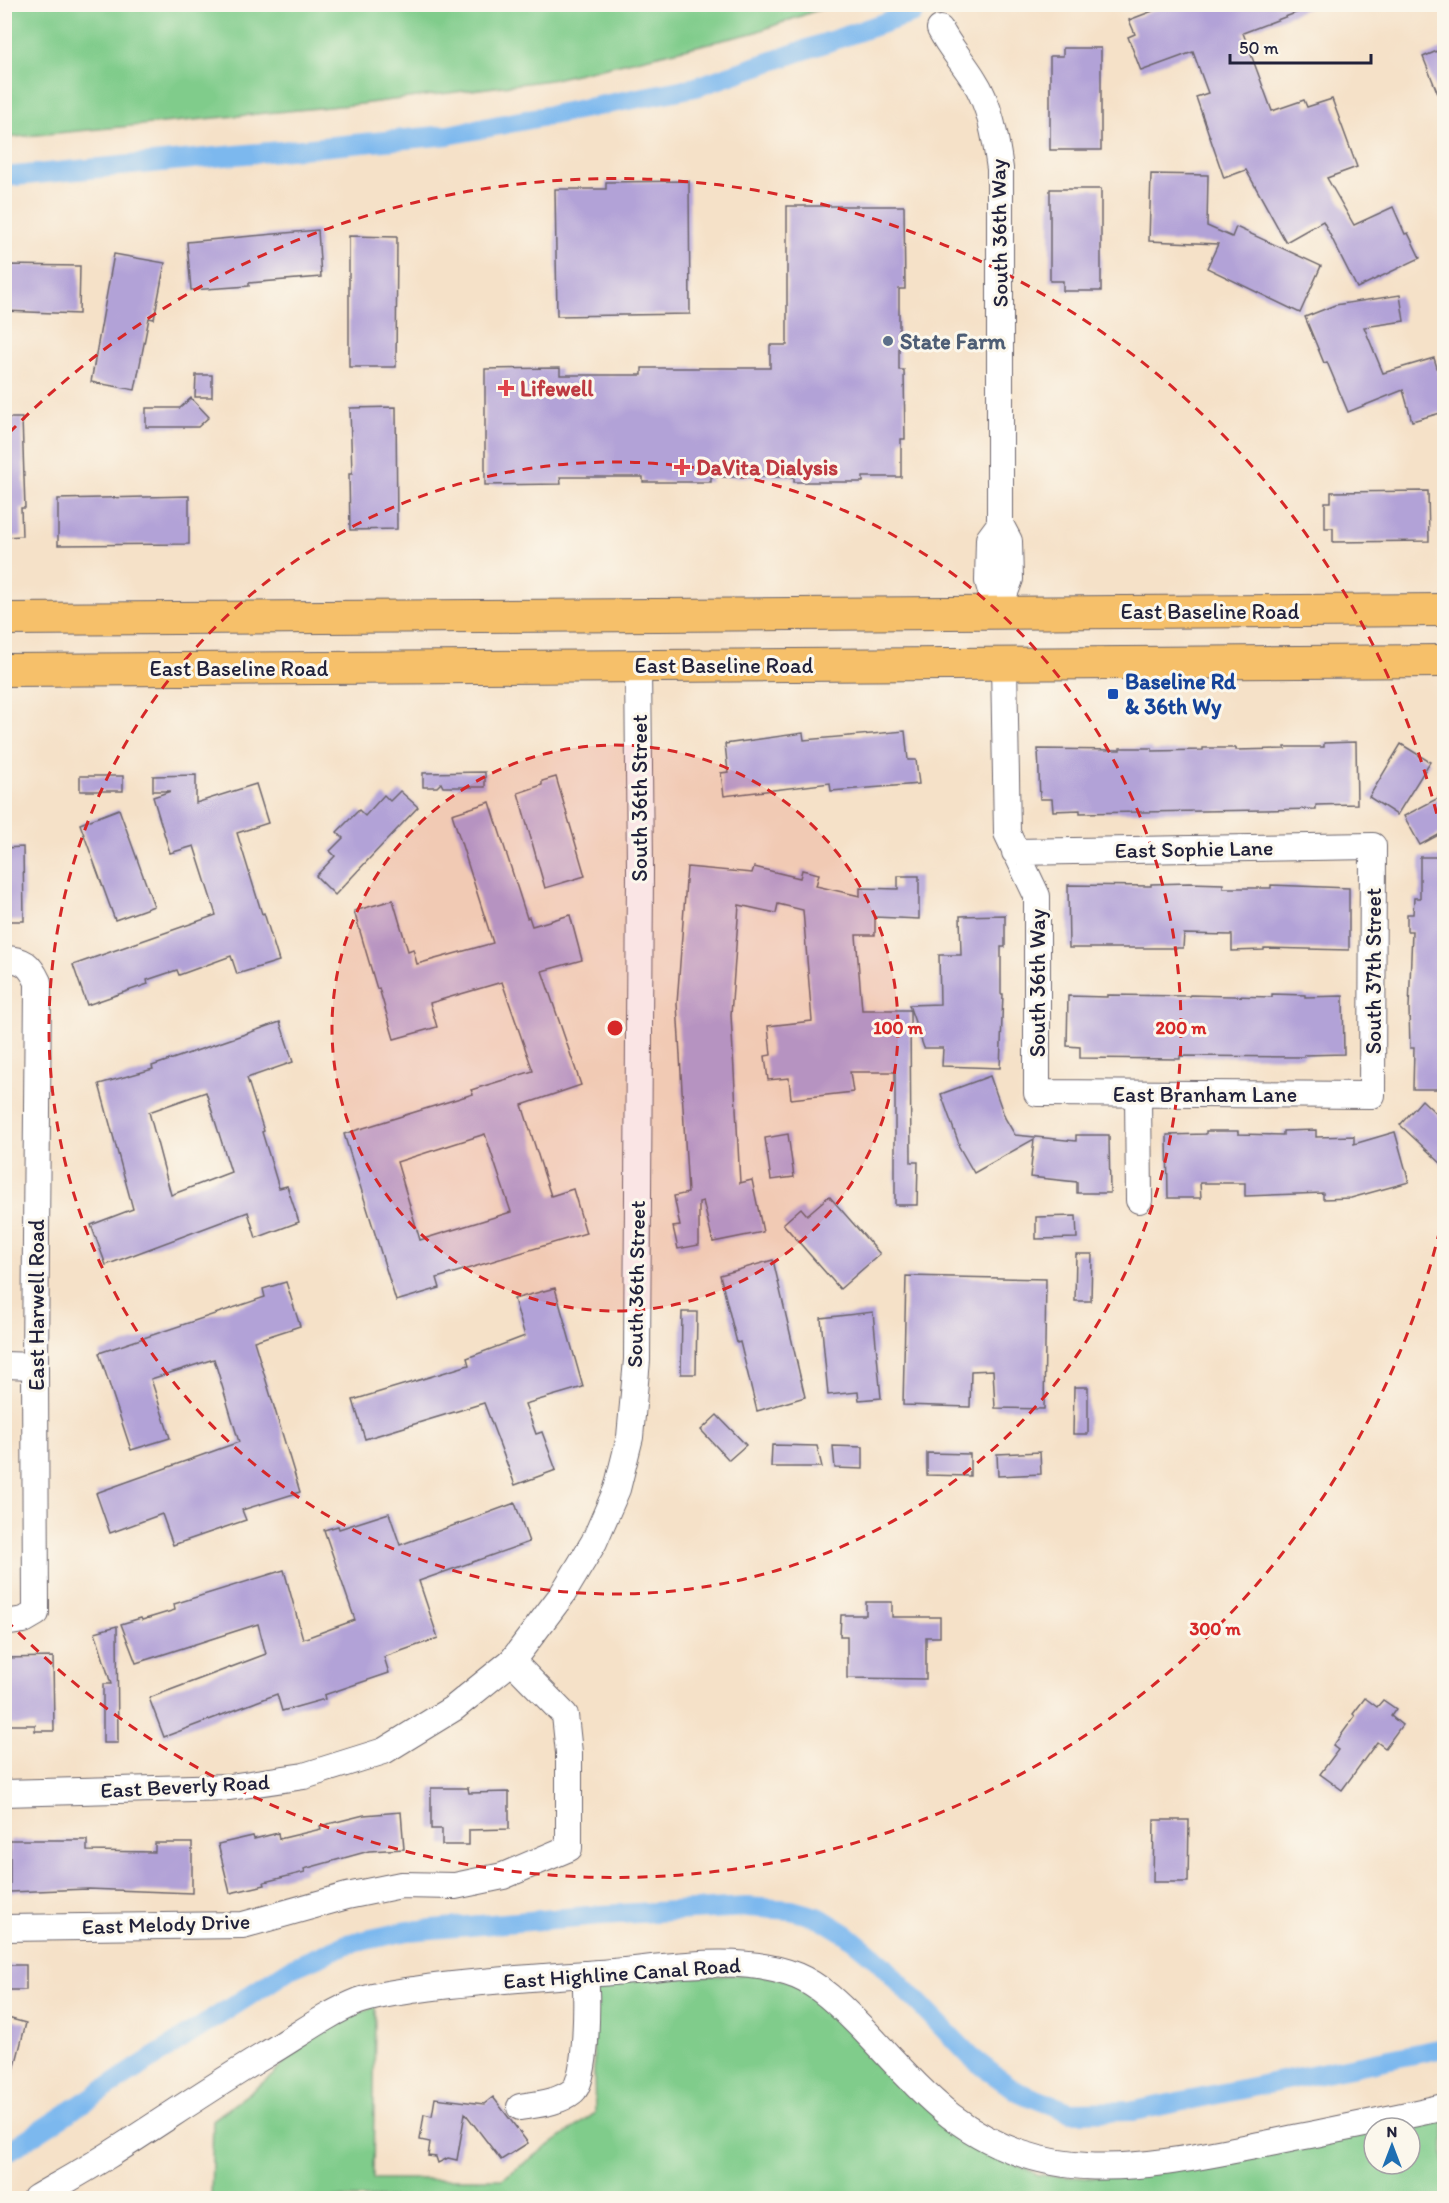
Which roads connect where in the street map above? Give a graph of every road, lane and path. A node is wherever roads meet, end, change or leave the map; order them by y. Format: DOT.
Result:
graph roads {
  1 [pos="940,29"];
  2 [pos="1444,610"];
  3 [pos="997,613"];
  4 [pos="637,615"];
  5 [pos="4,619"];
  6 [pos="291,619"];
  7 [pos="1444,661"];
  8 [pos="1004,664"];
  9 [pos="638,666"];
  10 [pos="292,668"];
  11 [pos="4,670"];
  12 [pos="1373,846"];
  13 [pos="1015,852"];
  14 [pos="4,959"];
  15 [pos="1037,1093"];
  16 [pos="1138,1094"];
  17 [pos="1372,1095"];
  18 [pos="1139,1200"];
  19 [pos="4,1365"];
  20 [pos="35,1366"];
  21 [pos="4,1623"];
  22 [pos="512,1661"];
  23 [pos="4,1793"];
  24 [pos="4,1928"];
  25 [pos="585,1974"];
  26 [pos="520,2107"];
  27 [pos="1444,2107"];
  28 [pos="36,2199"];
  1 -- 3 [label="street, South 36th Way"];
  2 -- 3 [label="main road, East Baseline Road"];
  3 -- 4 [label="main road, East Baseline Road"];
  3 -- 8 [label="main road"];
  4 -- 6 [label="main road, East Baseline Road"];
  4 -- 9 [label="main road"];
  5 -- 6 [label="main road, East Baseline Road"];
  6 -- 10 [label="main road"];
  7 -- 8 [label="main road, East Baseline Road"];
  8 -- 9 [label="main road, East Baseline Road"];
  8 -- 13 [label="street, South 36th Way"];
  9 -- 10 [label="main road, East Baseline Road"];
  9 -- 22 [label="street, South 36th Street"];
  10 -- 11 [label="main road, East Baseline Road"];
  12 -- 13 [label="street, East Sophie Lane"];
  12 -- 17 [label="street, South 37th Street"];
  13 -- 15 [label="street, South 36th Way"];
  14 -- 20 [label="street, East Harwell Road"];
  15 -- 16 [label="street, East Branham Lane"];
  16 -- 17 [label="street, East Branham Lane"];
  16 -- 18 [label="street"];
  19 -- 20 [label="street"];
  20 -- 21 [label="street, East Harwell Road"];
  22 -- 23 [label="street, East Beverly Road"];
  22 -- 24 [label="street, East Melody Drive"];
  25 -- 26 [label="street"];
  25 -- 27 [label="street, East Highline Canal Road"];
  25 -- 28 [label="street, East Highline Canal Road"];
}
